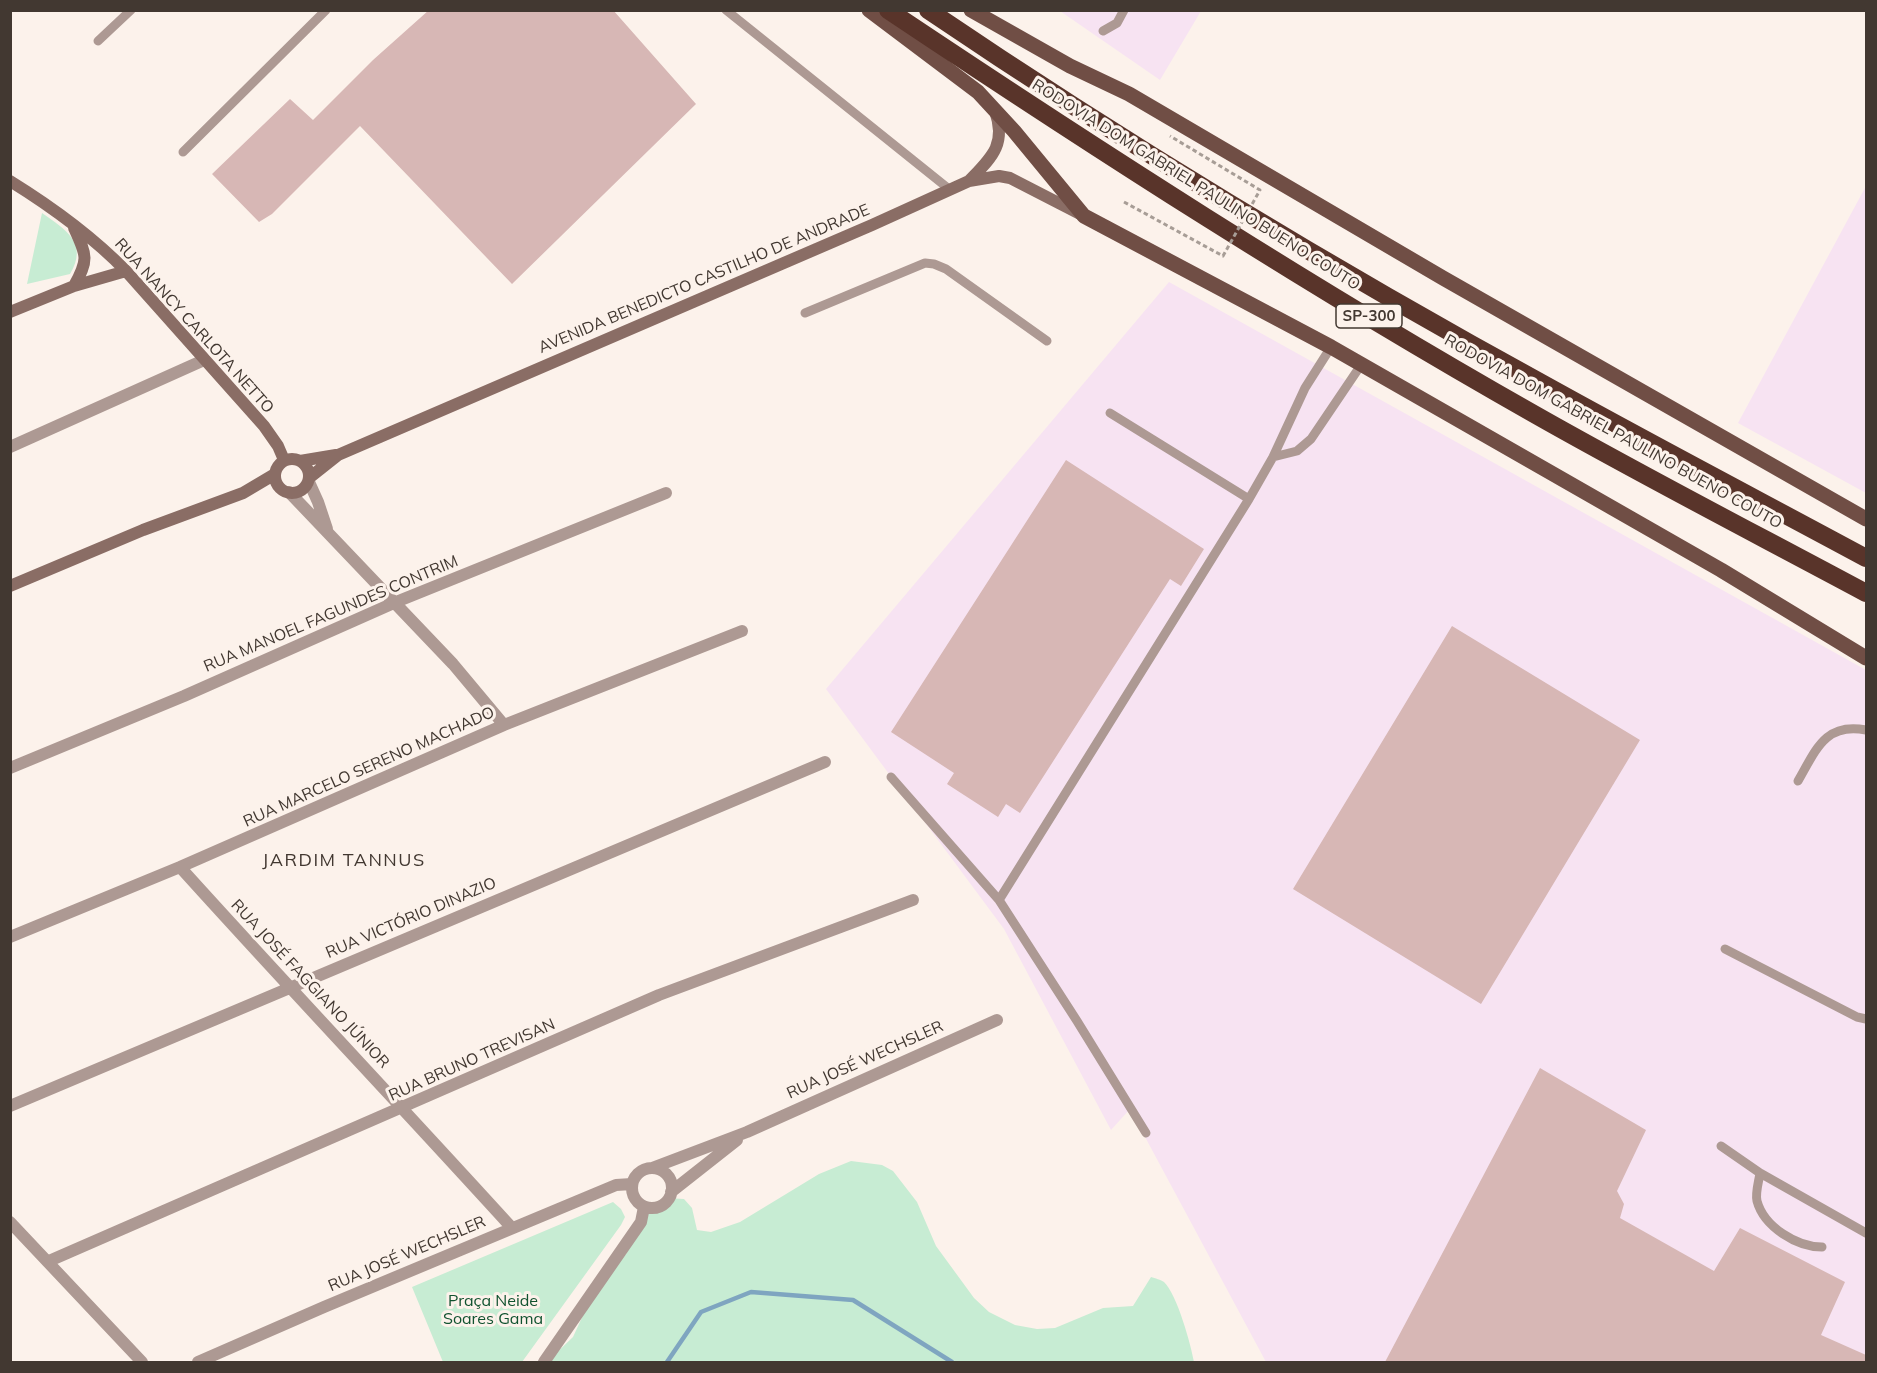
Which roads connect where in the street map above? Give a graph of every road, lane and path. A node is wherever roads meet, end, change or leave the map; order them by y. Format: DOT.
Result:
graph roads {
  1 [pos="131,10"];
  2 [pos="326,10"];
  3 [pos="726,10"];
  4 [pos="869,10"];
  5 [pos="888,10"];
  6 [pos="928,10"];
  7 [pos="971,10"];
  8 [pos="1124,10"];
  9 [pos="1103,32"];
  10 [pos="98,41"];
  11 [pos="994,110"];
  12 [pos="1170,136"];
  13 [pos="183,152"];
  14 [pos="10,181"];
  15 [pos="969,181"];
  16 [pos="949,189"];
  17 [pos="1124,202"];
  18 [pos="1084,216"];
  19 [pos="72,224"];
  20 [pos="126,271"];
  21 [pos="74,286"];
  22 [pos="10,312"];
  23 [pos="805,313"];
  24 [pos="1047,341"];
  25 [pos="1330,347"];
  26 [pos="204,360"];
  27 [pos="1361,365"];
  28 [pos="1110,413"];
  29 [pos="10,447"];
  30 [pos="338,455"];
  31 [pos="1273,457"];
  32 [pos="284,460"];
  33 [pos="300,460"];
  34 [pos="275,474"];
  35 [pos="309,480"];
  36 [pos="285,491"];
  37 [pos="243,493"];
  38 [pos="666,493"];
  39 [pos="1249,499"];
  40 [pos="1866,519"];
  41 [pos="328,533"];
  42 [pos="1866,558"];
  43 [pos="10,586"];
  44 [pos="1866,593"];
  45 [pos="396,602"];
  46 [pos="742,631"];
  47 [pos="1866,658"];
  48 [pos="504,725"];
  49 [pos="1866,730"];
  50 [pos="825,762"];
  51 [pos="10,768"];
  52 [pos="891,777"];
  53 [pos="1798,781"];
  54 [pos="180,867"];
  55 [pos="913,900"];
  56 [pos="999,900"];
  57 [pos="10,938"];
  58 [pos="1725,949"];
  59 [pos="289,988"];
  60 [pos="1866,1019"];
  61 [pos="997,1020"];
  62 [pos="10,1106"];
  63 [pos="403,1108"];
  64 [pos="747,1132"];
  65 [pos="1146,1134"];
  66 [pos="1721,1146"];
  67 [pos="652,1168"];
  68 [pos="1760,1173"];
  69 [pos="632,1184"];
  70 [pos="671,1192"];
  71 [pos="644,1207"];
  72 [pos="10,1222"];
  73 [pos="512,1228"];
  74 [pos="1866,1233"];
  75 [pos="1822,1247"];
  76 [pos="49,1261"];
  77 [pos="142,1362"];
  78 [pos="198,1362"];
  79 [pos="544,1362"];
  1 -- 10 [label="lane"];
  2 -- 13 [label="lane"];
  3 -- 16 [label="lane"];
  4 -- 11 [label="main road"];
  5 -- 44 [label="highway, RODOVIA DOM GABRIEL PAULINO BUENO COUTO / SP-300"];
  6 -- 42 [label="highway, RODOVIA DOM GABRIEL PAULINO BUENO COUTO / SP-300"];
  7 -- 40 [label="main road"];
  8 -- 9 [label="lane"];
  11 -- 15 [label="main road"];
  11 -- 18 [label="main road"];
  12 -- 17 [label="path, bridge"];
  14 -- 19 [label="main road, RUA NANCY CARLOTA NETTO"];
  15 -- 16 [label="main road, AVENIDA BENEDICTO CASTILHO DE ANDRADE"];
  15 -- 18 [label="main road, AVENIDA BENEDICTO CASTILHO DE ANDRADE"];
  16 -- 30 [label="main road, AVENIDA BENEDICTO CASTILHO DE ANDRADE"];
  18 -- 25 [label="main road"];
  19 -- 20 [label="main road, RUA NANCY CARLOTA NETTO"];
  19 -- 21 [label="main road"];
  20 -- 21 [label="main road"];
  20 -- 26 [label="main road, RUA NANCY CARLOTA NETTO"];
  21 -- 22 [label="main road"];
  23 -- 24 [label="lane"];
  25 -- 27 [label="main road"];
  25 -- 31 [label="lane"];
  26 -- 29 [label="street"];
  26 -- 32 [label="main road, RUA NANCY CARLOTA NETTO"];
  27 -- 31 [label="lane"];
  27 -- 47 [label="main road"];
  28 -- 39 [label="lane"];
  30 -- 33 [label="main road, AVENIDA BENEDICTO CASTILHO DE ANDRADE"];
  30 -- 35 [label="main road, AVENIDA BENEDICTO CASTILHO DE ANDRADE"];
  31 -- 39 [label="lane"];
  32 -- 33 [label="main road"];
  32 -- 34 [label="main road"];
  33 -- 35 [label="main road"];
  34 -- 36 [label="main road"];
  34 -- 37 [label="main road"];
  35 -- 36 [label="main road"];
  35 -- 41 [label="street"];
  36 -- 37 [label="main road"];
  36 -- 41 [label="street"];
  37 -- 43 [label="main road"];
  38 -- 45 [label="street, RUA MANOEL FAGUNDES CONTRIM"];
  39 -- 56 [label="lane"];
  41 -- 45 [label="street"];
  45 -- 48 [label="street"];
  45 -- 51 [label="street, RUA MANOEL FAGUNDES CONTRIM"];
  46 -- 48 [label="street, RUA MARCELO SERENO MACHADO"];
  48 -- 54 [label="street, RUA MARCELO SERENO MACHADO"];
  49 -- 53 [label="lane"];
  50 -- 59 [label="street, RUA VICTÓRIO DINAZIO"];
  52 -- 56 [label="lane"];
  54 -- 57 [label="street, RUA MARCELO SERENO MACHADO"];
  54 -- 59 [label="street, RUA JOSÉ FAGGIANO JÚNIOR"];
  55 -- 63 [label="street, RUA BRUNO TREVISAN"];
  56 -- 65 [label="lane"];
  58 -- 60 [label="lane"];
  59 -- 62 [label="street, RUA VICTÓRIO DINAZIO"];
  59 -- 63 [label="street, RUA JOSÉ FAGGIANO JÚNIOR"];
  61 -- 64 [label="street, RUA JOSÉ WECHSLER"];
  63 -- 73 [label="street, RUA JOSÉ FAGGIANO JÚNIOR"];
  63 -- 76 [label="street, RUA BRUNO TREVISAN"];
  64 -- 67 [label="street, RUA JOSÉ WECHSLER"];
  64 -- 70 [label="street, RUA JOSÉ WECHSLER"];
  66 -- 68 [label="lane"];
  67 -- 69 [label="street"];
  67 -- 70 [label="street"];
  68 -- 74 [label="lane"];
  68 -- 75 [label="lane"];
  69 -- 71 [label="street"];
  69 -- 73 [label="street, RUA JOSÉ WECHSLER"];
  70 -- 71 [label="street"];
  71 -- 79 [label="street"];
  72 -- 76 [label="street"];
  73 -- 78 [label="street, RUA JOSÉ WECHSLER"];
  76 -- 77 [label="street"];
}
